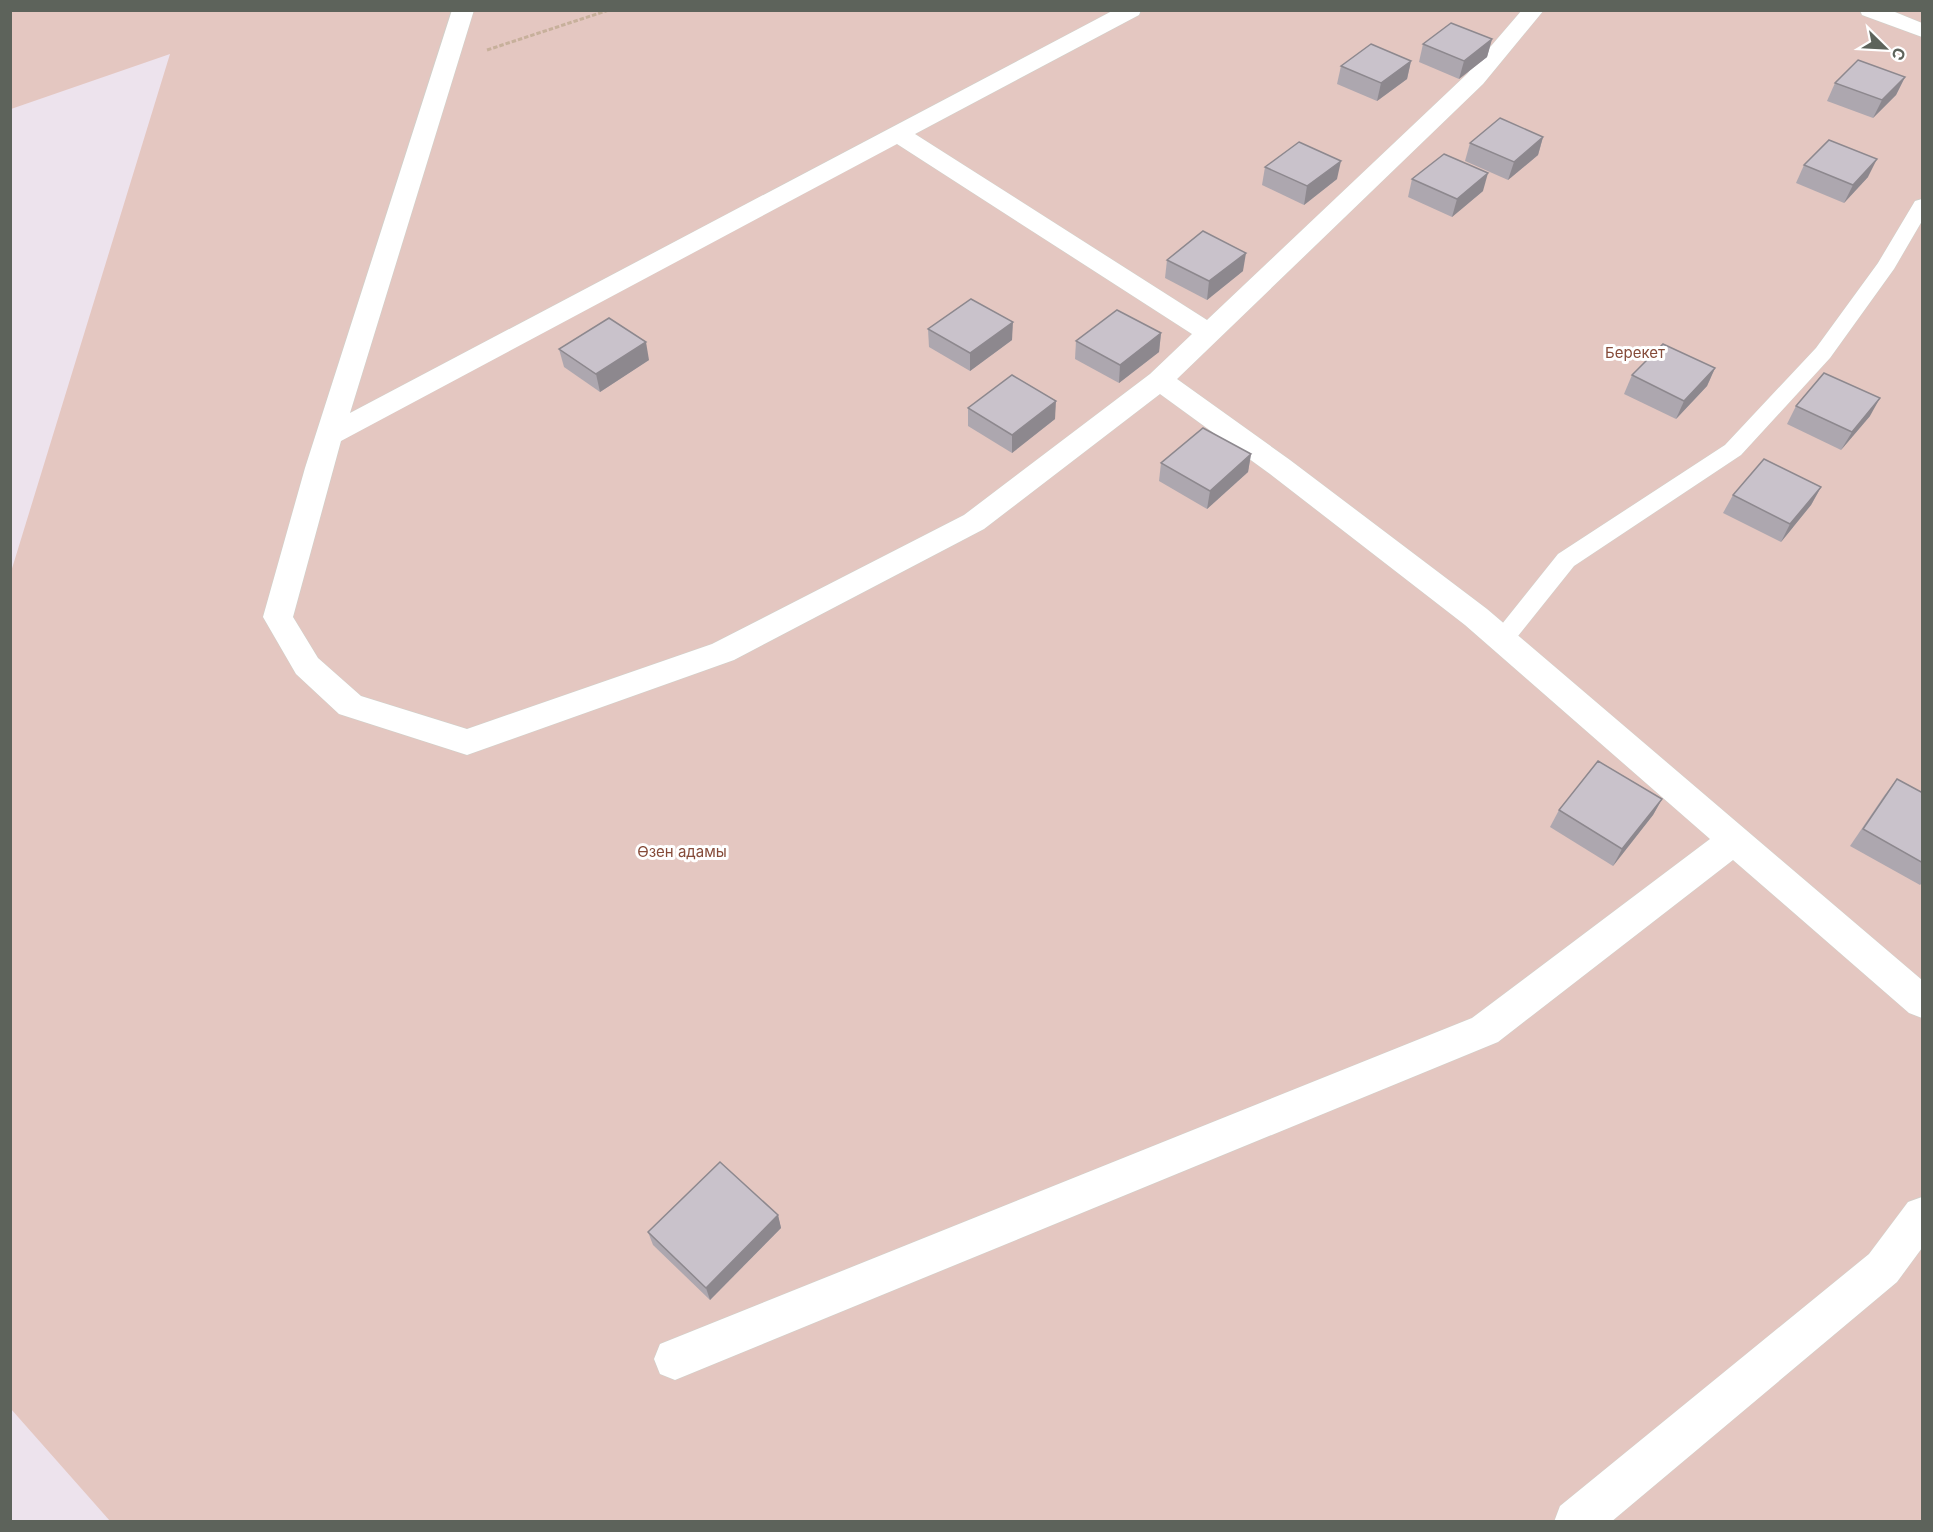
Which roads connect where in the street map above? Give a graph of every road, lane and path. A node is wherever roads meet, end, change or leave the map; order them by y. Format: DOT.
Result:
graph roads {
  1 [pos="463,10"];
  2 [pos="609,10"];
  3 [pos="1131,10"];
  4 [pos="1534,10"];
  5 [pos="1870,10"];
  6 [pos="1923,31"];
  7 [pos="446,63"];
  8 [pos="898,134"];
  9 [pos="1923,205"];
  10 [pos="1209,333"];
  11 [pos="1160,380"];
  12 [pos="329,436"];
  13 [pos="1502,640"];
  14 [pos="1734,840"];
  15 [pos="1923,1002"];
  16 [pos="1923,1216"];
  17 [pos="675,1359"];
  18 [pos="1576,1521"];
  1 -- 7 [label="street"];
  2 -- 7 [label="path"];
  3 -- 8 [label="street"];
  4 -- 10 [label="street"];
  5 -- 6 [label="street"];
  7 -- 12 [label="street"];
  8 -- 10 [label="street"];
  8 -- 12 [label="street"];
  9 -- 13 [label="lane"];
  10 -- 11 [label="street"];
  11 -- 12 [label="street"];
  11 -- 13 [label="street"];
  13 -- 14 [label="street"];
  14 -- 15 [label="street"];
  14 -- 17 [label="street"];
  16 -- 18 [label="street"];
}
